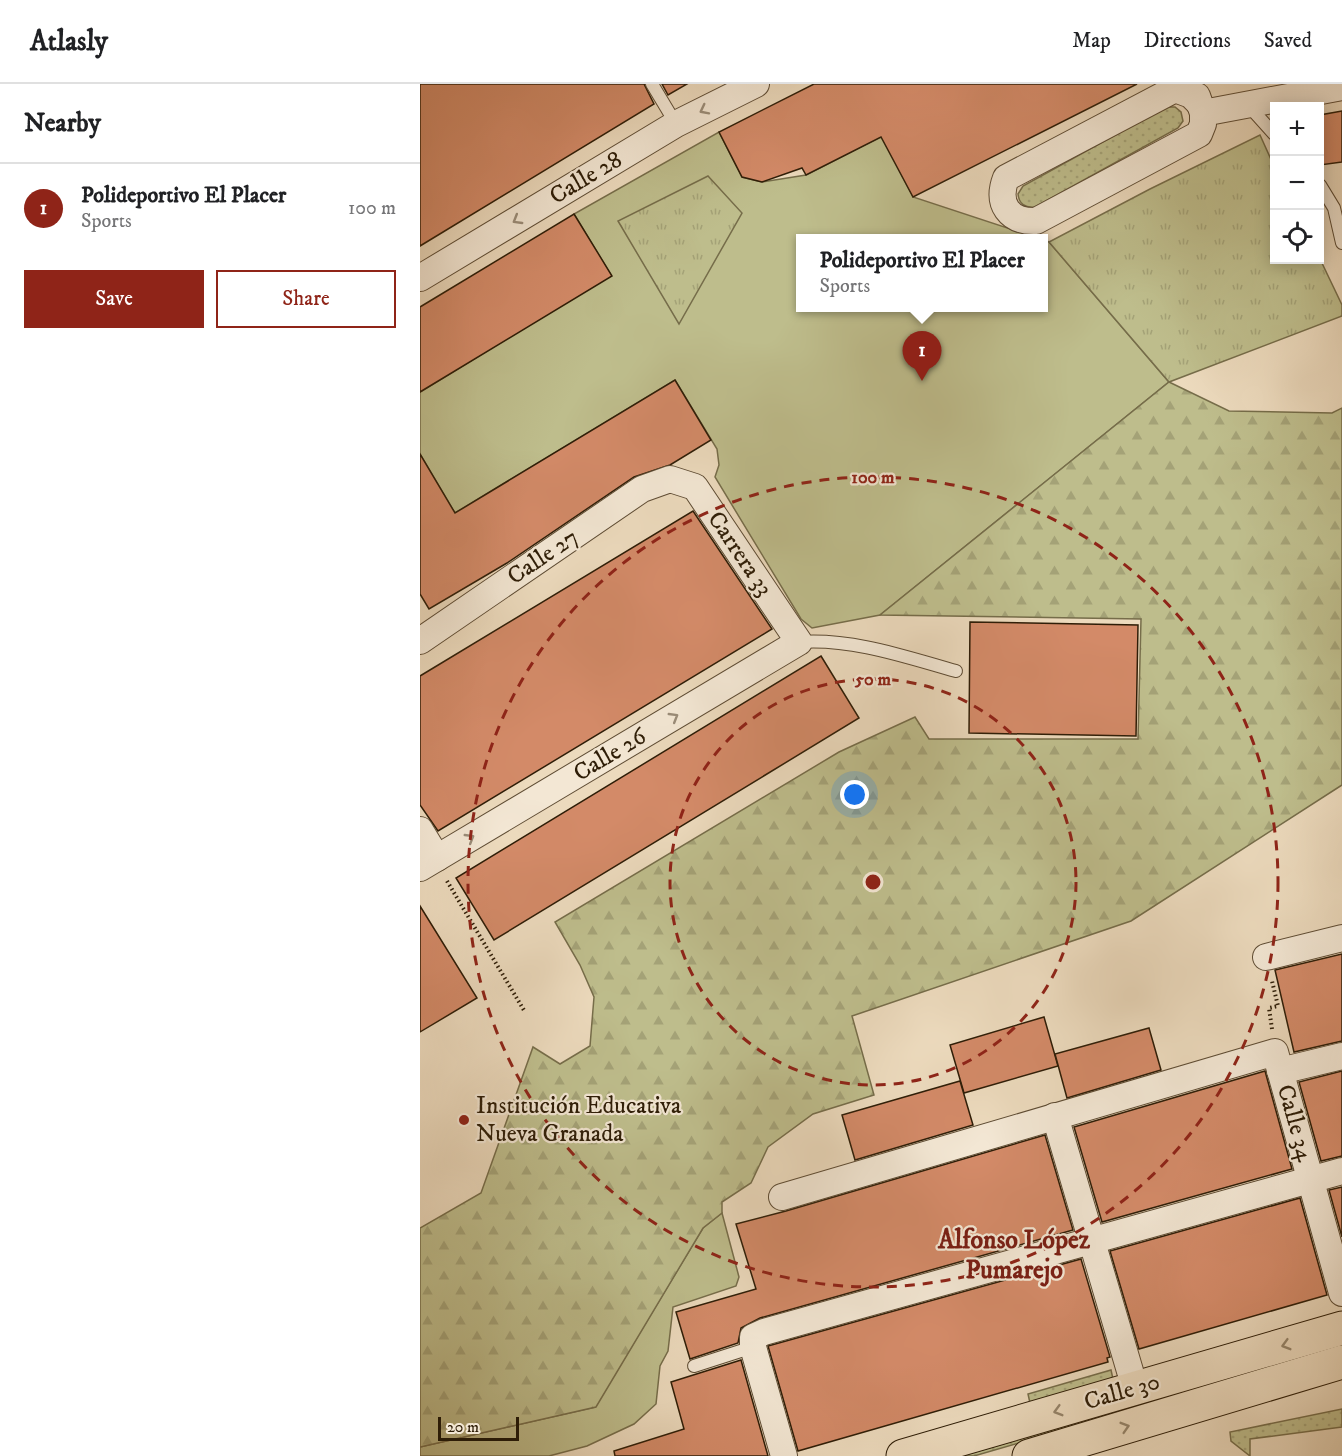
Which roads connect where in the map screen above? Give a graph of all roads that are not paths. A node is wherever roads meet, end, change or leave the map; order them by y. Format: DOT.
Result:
graph roads {
  1 [pos="652,84"];
  2 [pos="756,84"];
  3 [pos="1342,87"];
  4 [pos="1199,100"];
  5 [pos="1248,104"];
  6 [pos="676,124"];
  7 [pos="1270,128"];
  8 [pos="1324,192"];
  9 [pos="1342,243"];
  10 [pos="420,278"];
  11 [pos="670,479"];
  12 [pos="420,641"];
  13 [pos="799,642"];
  14 [pos="956,671"];
  15 [pos="420,830"];
  16 [pos="428,863"];
  17 [pos="1342,938"];
  18 [pos="1266,957"];
  19 [pos="1342,1056"];
  20 [pos="1277,1061"];
  21 [pos="1055,1116"];
  22 [pos="1342,1171"];
  23 [pos="1310,1178"];
  24 [pos="782,1197"];
  25 [pos="1091,1239"];
  26 [pos="1342,1293"];
  27 [pos="1342,1328"];
  28 [pos="753,1347"];
  29 [pos="1342,1362"];
  30 [pos="694,1366"];
  31 [pos="1135,1388"];
  32 [pos="784,1456"];
  33 [pos="903,1456"];
  34 [pos="1029,1456"];
  1 -- 6 [label="lane"];
  2 -- 6 [label="street, Calle 28, one-way"];
  3 -- 5 [label="street"];
  4 -- 4 [label="street"];
  4 -- 5 [label="street"];
  5 -- 7 [label="lane"];
  6 -- 10 [label="street, Calle 28, one-way"];
  8 -- 9 [label="lane"];
  11 -- 12 [label="street, Calle 27"];
  11 -- 13 [label="street, Carrera 33"];
  13 -- 14 [label="lane"];
  16 -- 13 [label="street, Calle 26, one-way"];
  15 -- 16 [label="street"];
  17 -- 18 [label="street"];
  19 -- 20 [label="street"];
  20 -- 21 [label="street"];
  20 -- 23 [label="street, Calle 34"];
  21 -- 24 [label="street"];
  21 -- 25 [label="street"];
  22 -- 23 [label="street"];
  23 -- 25 [label="street"];
  23 -- 26 [label="street, Calle 34"];
  25 -- 28 [label="street"];
  25 -- 31 [label="street"];
  27 -- 31 [label="main road, Calle 30, one-way"];
  28 -- 30 [label="lane"];
  28 -- 32 [label="street"];
  34 -- 29 [label="main road, Calle 30, one-way"];
  31 -- 33 [label="main road, Calle 30, one-way"];
}
